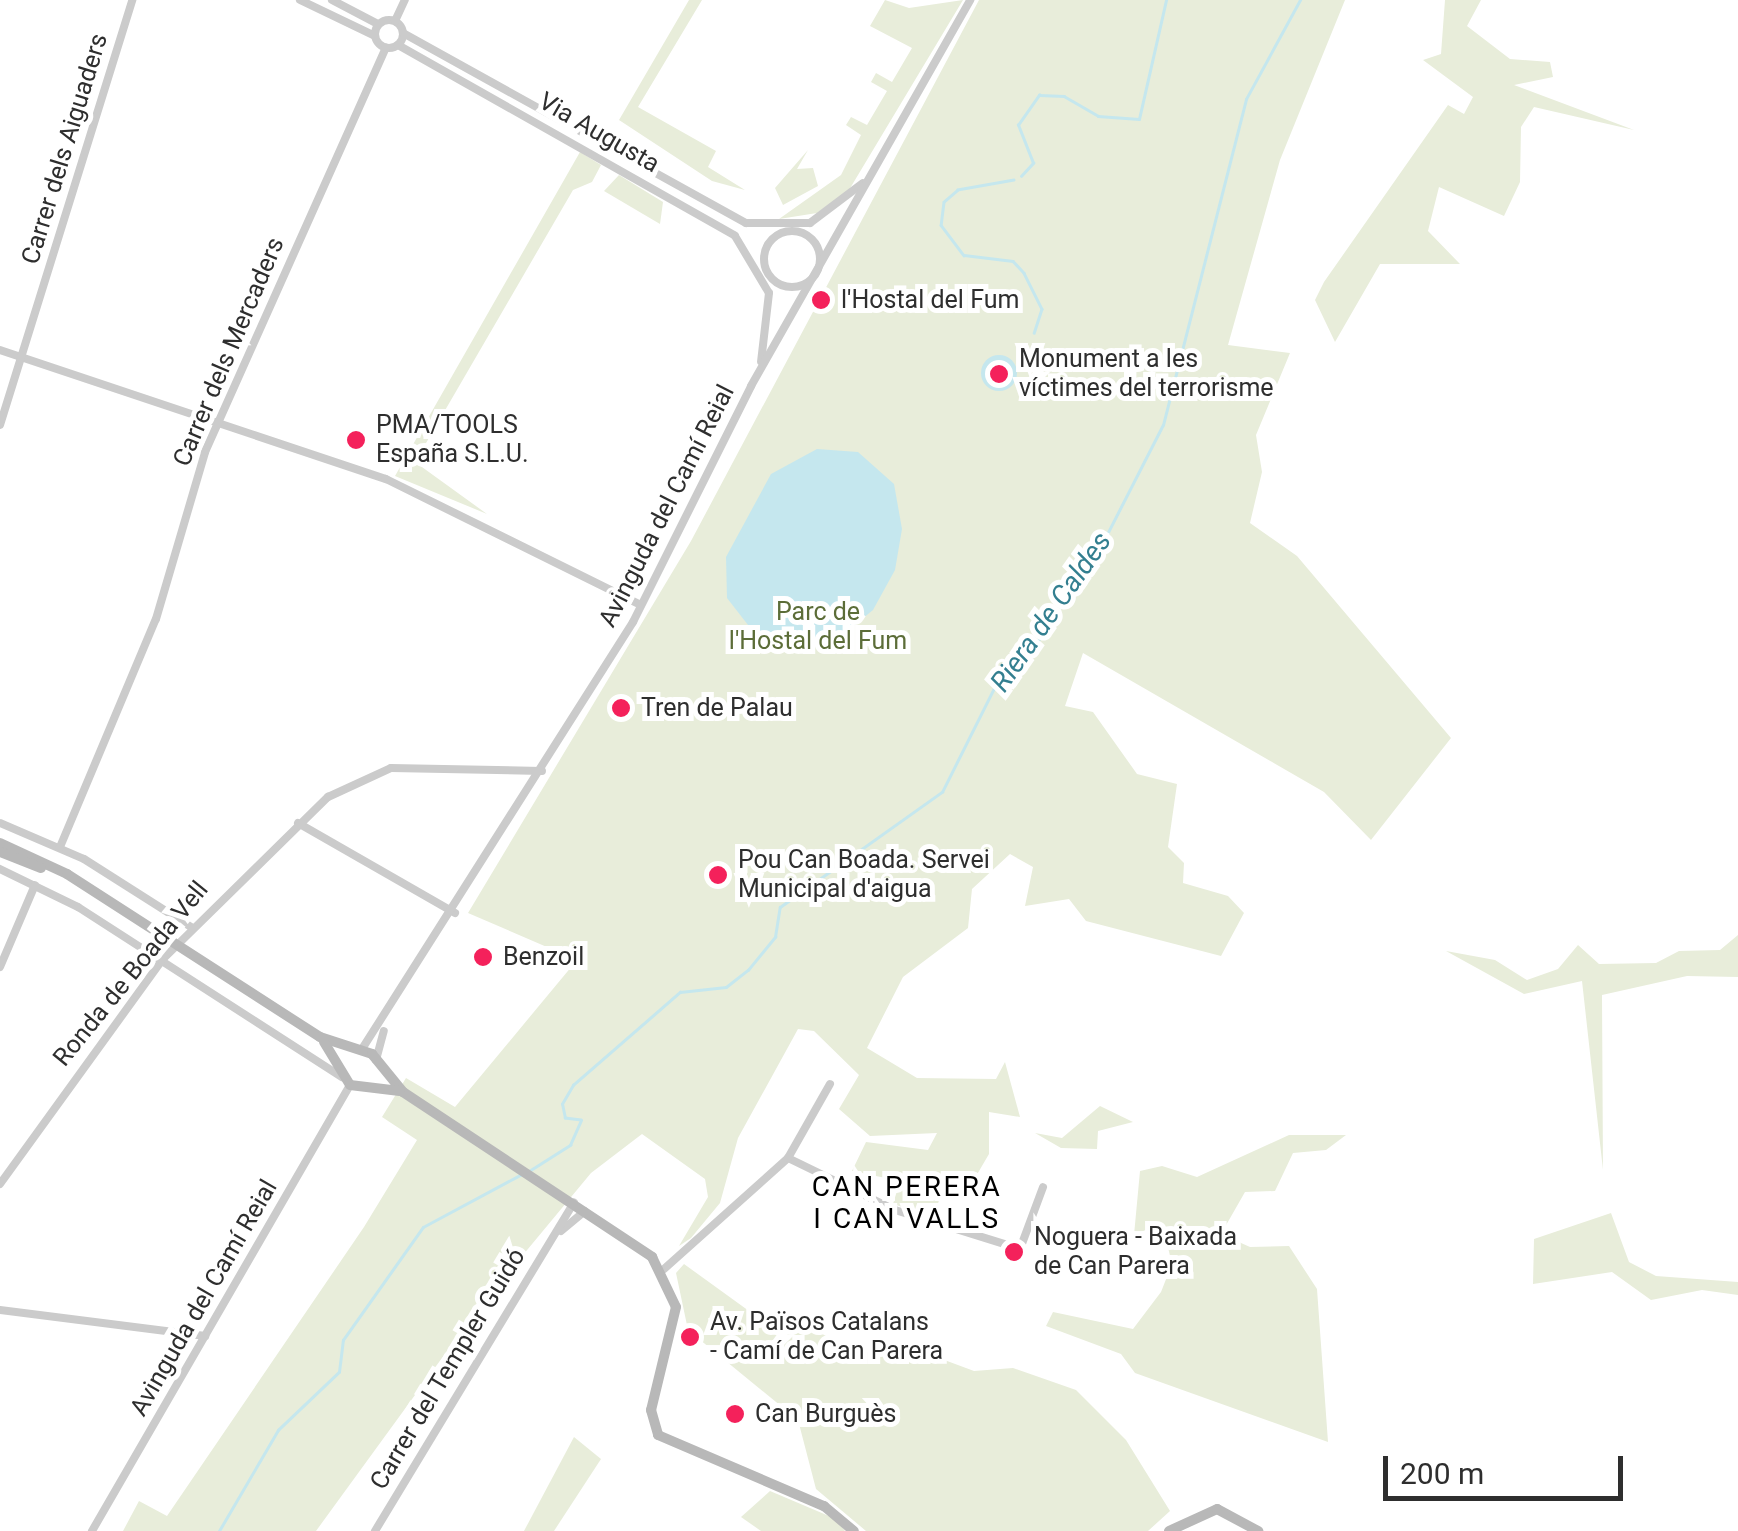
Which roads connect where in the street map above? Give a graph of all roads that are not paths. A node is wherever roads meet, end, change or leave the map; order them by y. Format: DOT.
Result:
graph roads {
  1 [pos="132,0"];
  2 [pos="300,0"];
  3 [pos="332,0"];
  4 [pos="404,0"];
  5 [pos="970,0"];
  6 [pos="395,21"];
  7 [pos="378,24"];
  8 [pos="403,33"];
  9 [pos="374,36"];
  10 [pos="398,45"];
  11 [pos="386,48"];
  12 [pos="873,172"];
  13 [pos="789,226"];
  14 [pos="818,271"];
  15 [pos="764,276"];
  16 [pos="0,350"];
  17 [pos="22,357"];
  18 [pos="751,386"];
  19 [pos="222,421"];
  20 [pos="0,425"];
  21 [pos="641,605"];
  22 [pos="542,771"];
  23 [pos="0,823"];
  24 [pos="298,823"];
  25 [pos="0,843"];
  26 [pos="60,847"];
  27 [pos="0,852"];
  28 [pos="0,869"];
  29 [pos="35,885"];
  30 [pos="92,890"];
  31 [pos="454,913"];
  32 [pos="191,927"];
  33 [pos="162,960"];
  34 [pos="0,967"];
  35 [pos="387,1022"];
  36 [pos="320,1037"];
  37 [pos="358,1050"];
  38 [pos="377,1065"];
  39 [pos="344,1076"];
  40 [pos="830,1084"];
  41 [pos="366,1086"];
  42 [pos="403,1092"];
  43 [pos="788,1158"];
  44 [pos="0,1184"];
  45 [pos="1044,1187"];
  46 [pos="574,1203"];
  47 [pos="586,1211"];
  48 [pos="576,1224"];
  49 [pos="608,1226"];
  50 [pos="561,1231"];
  51 [pos="664,1269"];
  52 [pos="0,1310"];
  53 [pos="205,1336"];
  54 [pos="92,1531"];
  55 [pos="375,1531"];
  56 [pos="854,1531"];
  57 [pos="1169,1531"];
  58 [pos="1258,1531"];
  1 -- 17 [label="street, Carrer dels Aiguaders"];
  2 -- 9 [label="street"];
  3 -- 7 [label="street"];
  4 -- 6 [label="street"];
  5 -- 12 [label="street, Avinguda del Camí Reial"];
  6 -- 7 [label="street"];
  6 -- 8 [label="street"];
  7 -- 9 [label="street"];
  8 -- 10 [label="street"];
  8 -- 13 [label="street, Via Augusta"];
  9 -- 11 [label="street"];
  10 -- 11 [label="street"];
  10 -- 15 [label="street, Via Augusta"];
  11 -- 19 [label="street, Carrer dels Mercaders"];
  12 -- 13 [label="street, Via Augusta"];
  12 -- 14 [label="street, Avinguda del Camí Reial"];
  13 -- 14 [label="street"];
  13 -- 15 [label="street"];
  14 -- 15 [label="street"];
  14 -- 18 [label="street, Avinguda del Camí Reial"];
  15 -- 18 [label="street"];
  16 -- 17 [label="street"];
  17 -- 19 [label="street"];
  17 -- 20 [label="street, Carrer dels Aiguaders"];
  18 -- 21 [label="street, Avinguda del Camí Reial"];
  19 -- 21 [label="street"];
  19 -- 26 [label="street, Carrer dels Mercaders"];
  21 -- 22 [label="street, Avinguda del Camí Reial"];
  22 -- 24 [label="street, Ronda de Boada Vell"];
  22 -- 31 [label="street, Avinguda del Camí Reial"];
  23 -- 26 [label="street"];
  24 -- 31 [label="street"];
  24 -- 32 [label="street, Ronda de Boada Vell"];
  25 -- 30 [label="main road"];
  26 -- 32 [label="street"];
  27 -- 30 [label="main road"];
  28 -- 29 [label="street"];
  29 -- 33 [label="street"];
  29 -- 34 [label="street"];
  30 -- 36 [label="main road"];
  31 -- 35 [label="street, Avinguda del Camí Reial"];
  32 -- 33 [label="street, Ronda de Boada Vell"];
  33 -- 39 [label="street"];
  33 -- 44 [label="street, Ronda de Boada Vell"];
  35 -- 37 [label="street, Avinguda del Camí Reial"];
  35 -- 38 [label="street, Avinguda del Camí Reial"];
  36 -- 37 [label="main road"];
  36 -- 39 [label="main road"];
  37 -- 38 [label="main road"];
  37 -- 39 [label="main road"];
  38 -- 41 [label="main road"];
  38 -- 42 [label="main road"];
  39 -- 41 [label="main road"];
  39 -- 53 [label="street, Avinguda del Camí Reial"];
  40 -- 43 [label="street"];
  41 -- 42 [label="main road"];
  42 -- 46 [label="main road"];
  43 -- 45 [label="street"];
  43 -- 51 [label="street"];
  46 -- 47 [label="main road"];
  46 -- 50 [label="street, Carrer del Templer Guidó"];
  47 -- 48 [label="street, Carrer del Templer Guidó"];
  47 -- 49 [label="main road"];
  48 -- 49 [label="street, Carrer del Templer Guidó"];
  48 -- 50 [label="street, Carrer del Templer Guidó"];
  49 -- 51 [label="main road"];
  50 -- 55 [label="street, Carrer del Templer Guidó"];
  51 -- 56 [label="main road"];
  52 -- 53 [label="street"];
  53 -- 54 [label="street, Avinguda del Camí Reial"];
  57 -- 58 [label="main road"];
}
